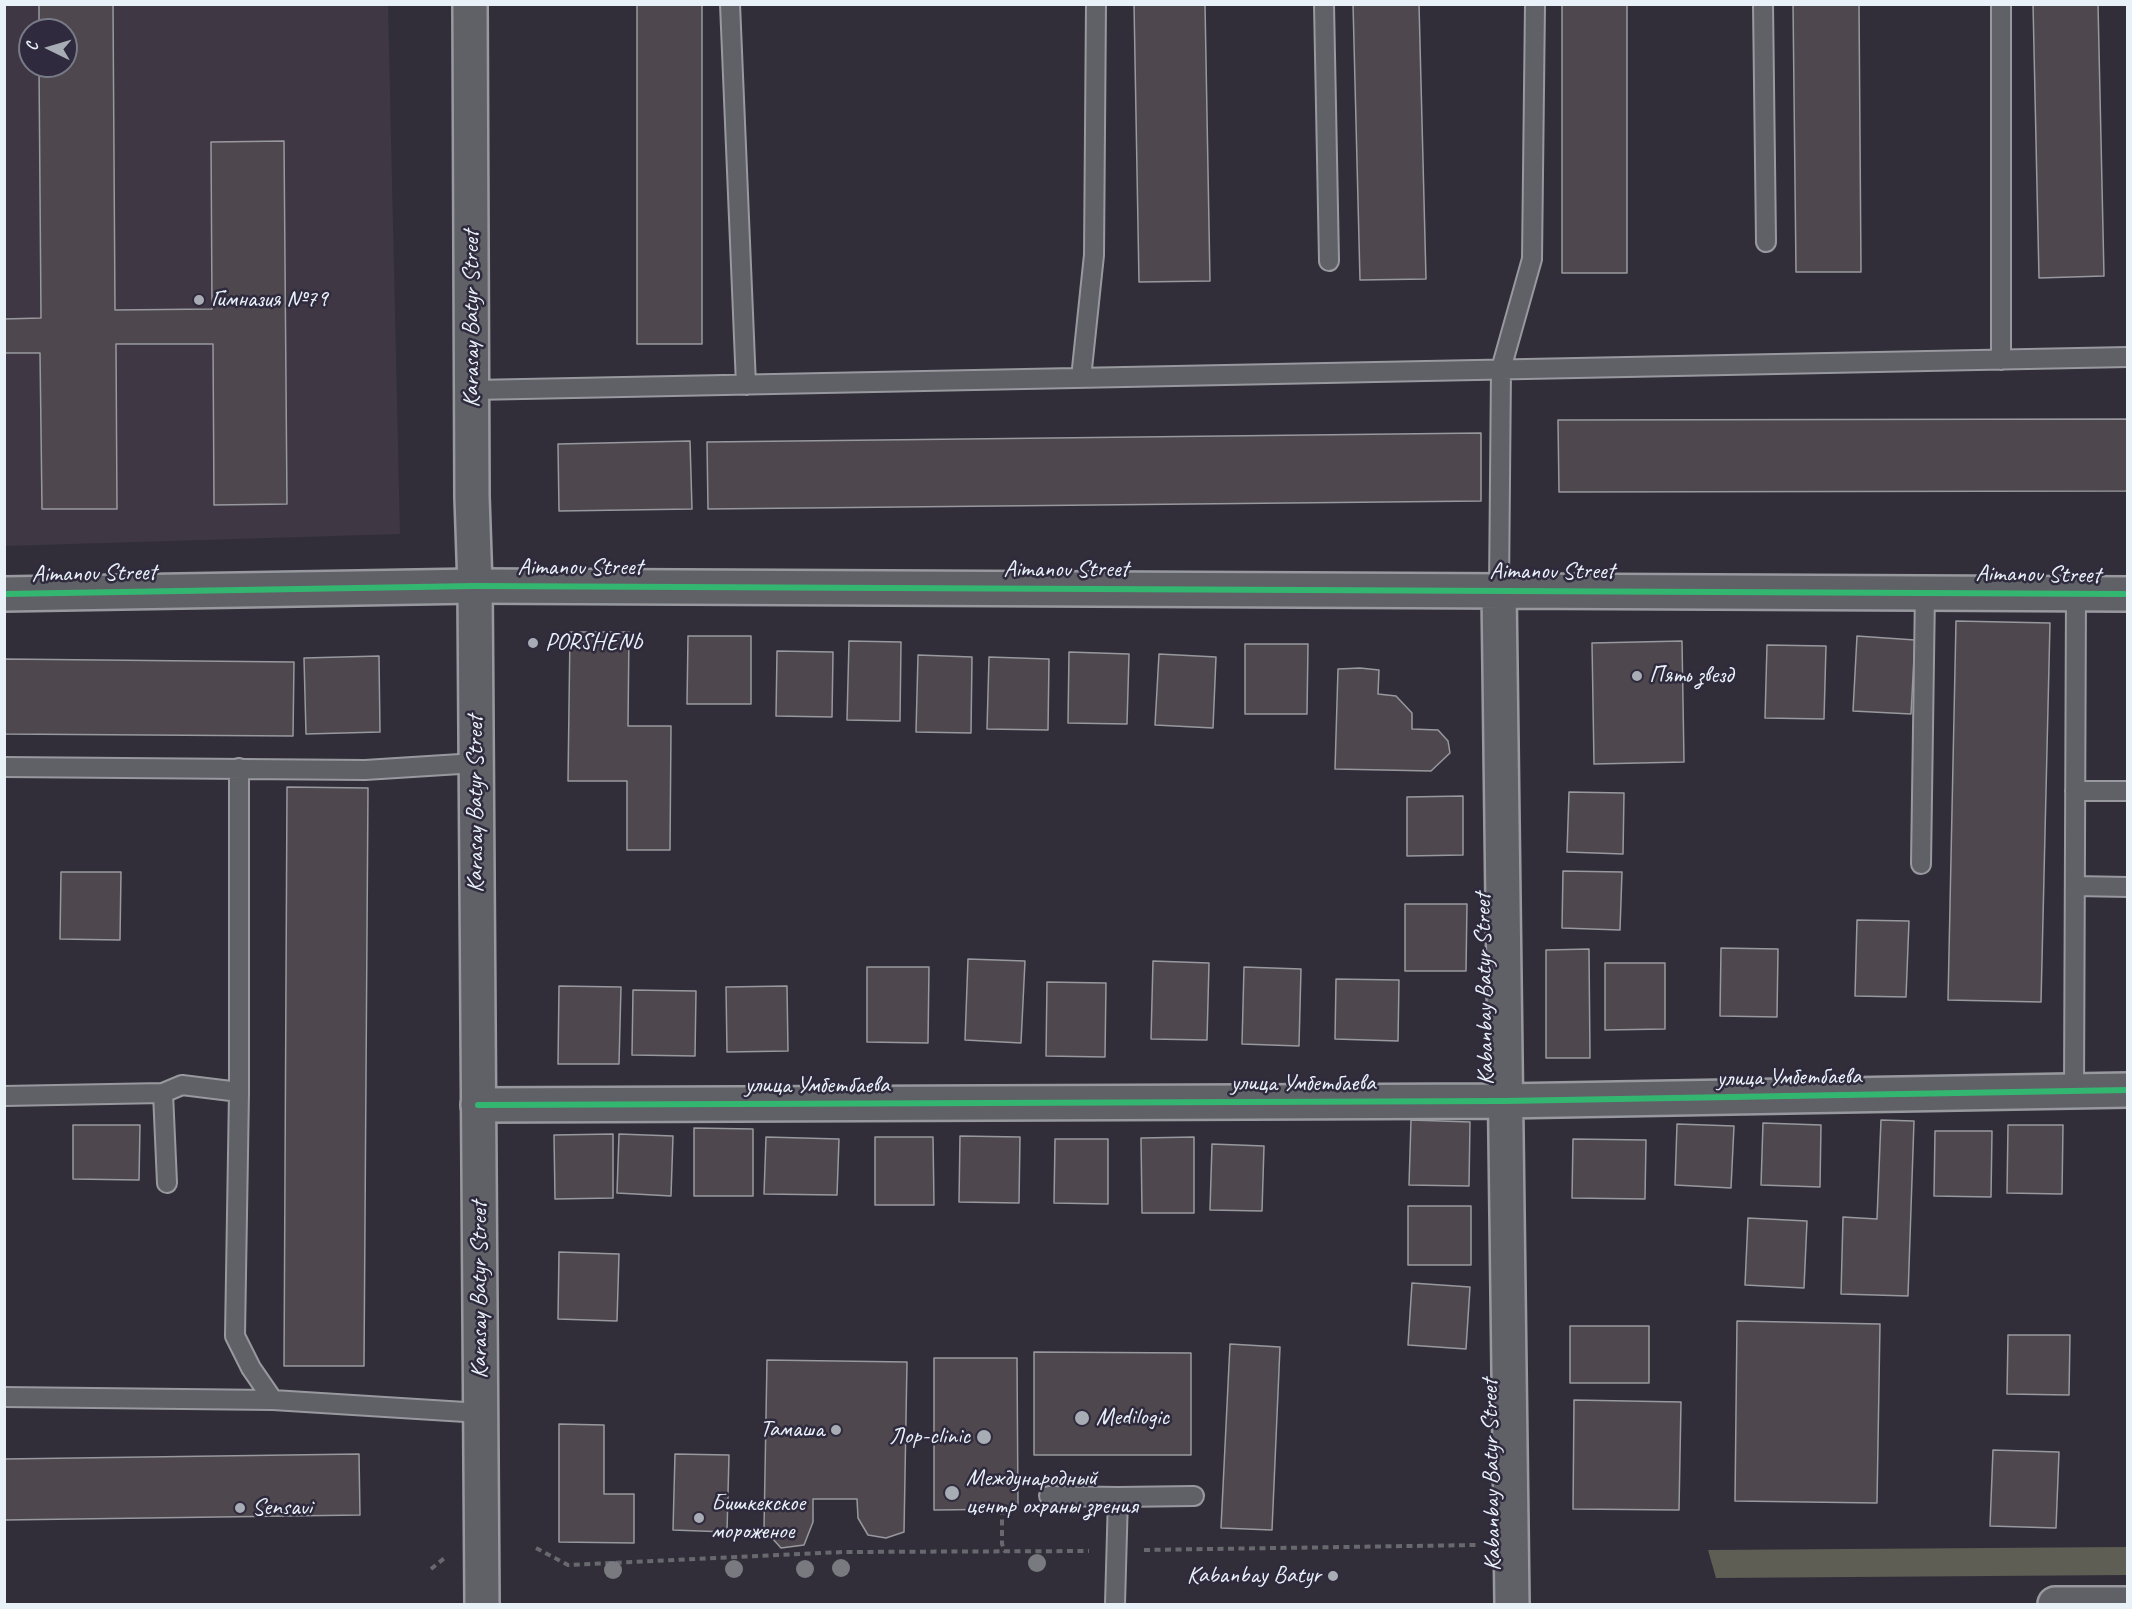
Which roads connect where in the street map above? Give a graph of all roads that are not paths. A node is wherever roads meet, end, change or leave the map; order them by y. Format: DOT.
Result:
graph roads {
  1 [pos="470,4"];
  2 [pos="730,4"];
  3 [pos="1096,4"];
  4 [pos="1324,4"];
  5 [pos="1535,4"];
  6 [pos="1763,4"];
  7 [pos="2001,4"];
  8 [pos="1766,242"];
  9 [pos="1329,261"];
  10 [pos="2127,357"];
  11 [pos="2001,360"];
  12 [pos="1502,369"];
  13 [pos="1081,378"];
  14 [pos="746,385"];
  15 [pos="473,390"];
  16 [pos="475,586"];
  17 [pos="1499,590"];
  18 [pos="1925,592"];
  19 [pos="2076,593"];
  20 [pos="4,594"];
  21 [pos="2127,594"];
  22 [pos="476,763"];
  23 [pos="4,767"];
  24 [pos="239,768"];
  25 [pos="2075,790"];
  26 [pos="2127,790"];
  27 [pos="1921,864"];
  28 [pos="2074,886"];
  29 [pos="2127,887"];
  30 [pos="2127,1090"];
  31 [pos="2074,1091"];
  32 [pos="239,1092"];
  33 [pos="163,1093"];
  34 [pos="4,1096"];
  35 [pos="1504,1101"];
  36 [pos="478,1106"];
  37 [pos="167,1183"];
  38 [pos="4,1397"];
  39 [pos="273,1400"];
  40 [pos="481,1413"];
  41 [pos="1049,1496"];
  42 [pos="1194,1496"];
  43 [pos="1118,1497"];
  44 [pos="2127,1604"];
  45 [pos="482,1605"];
  46 [pos="1115,1605"];
  47 [pos="1512,1605"];
  48 [pos="2055,1605"];
  1 -- 15 [label="street, Karasay Batyr Street"];
  2 -- 14 [label="lane"];
  3 -- 13 [label="lane"];
  4 -- 9 [label="lane"];
  5 -- 12 [label="lane"];
  6 -- 8 [label="lane"];
  7 -- 11 [label="lane"];
  10 -- 11 [label="lane"];
  11 -- 12 [label="lane"];
  12 -- 13 [label="lane"];
  12 -- 17 [label="lane"];
  13 -- 14 [label="lane"];
  14 -- 15 [label="lane"];
  15 -- 16 [label="street, Karasay Batyr Street"];
  16 -- 17 [label="street, Aimanov Street"];
  16 -- 20 [label="street, Aimanov Street"];
  16 -- 22 [label="street, Karasay Batyr Street"];
  17 -- 18 [label="street, Aimanov Street"];
  17 -- 35 [label="street, Kabanbay Batyr Street"];
  18 -- 19 [label="street, Aimanov Street"];
  18 -- 27 [label="lane"];
  19 -- 21 [label="street, Aimanov Street"];
  19 -- 25 [label="lane"];
  22 -- 24 [label="lane"];
  22 -- 36 [label="street, Karasay Batyr Street"];
  23 -- 24 [label="lane"];
  24 -- 32 [label="lane"];
  25 -- 26 [label="lane"];
  25 -- 28 [label="lane"];
  28 -- 29 [label="lane"];
  28 -- 31 [label="lane"];
  30 -- 31 [label="street, улица Умбетбаева"];
  31 -- 35 [label="street, улица Умбетбаева"];
  32 -- 33 [label="lane"];
  32 -- 39 [label="lane"];
  33 -- 34 [label="lane"];
  33 -- 37 [label="lane"];
  35 -- 36 [label="street, улица Умбетбаева"];
  35 -- 47 [label="street, Kabanbay Batyr Street"];
  36 -- 40 [label="street, Karasay Batyr Street"];
  38 -- 39 [label="lane"];
  39 -- 40 [label="lane"];
  40 -- 45 [label="street, Karasay Batyr Street"];
  41 -- 43 [label="lane"];
  42 -- 43 [label="lane"];
  43 -- 46 [label="lane"];
  44 -- 48 [label="street"];
}
